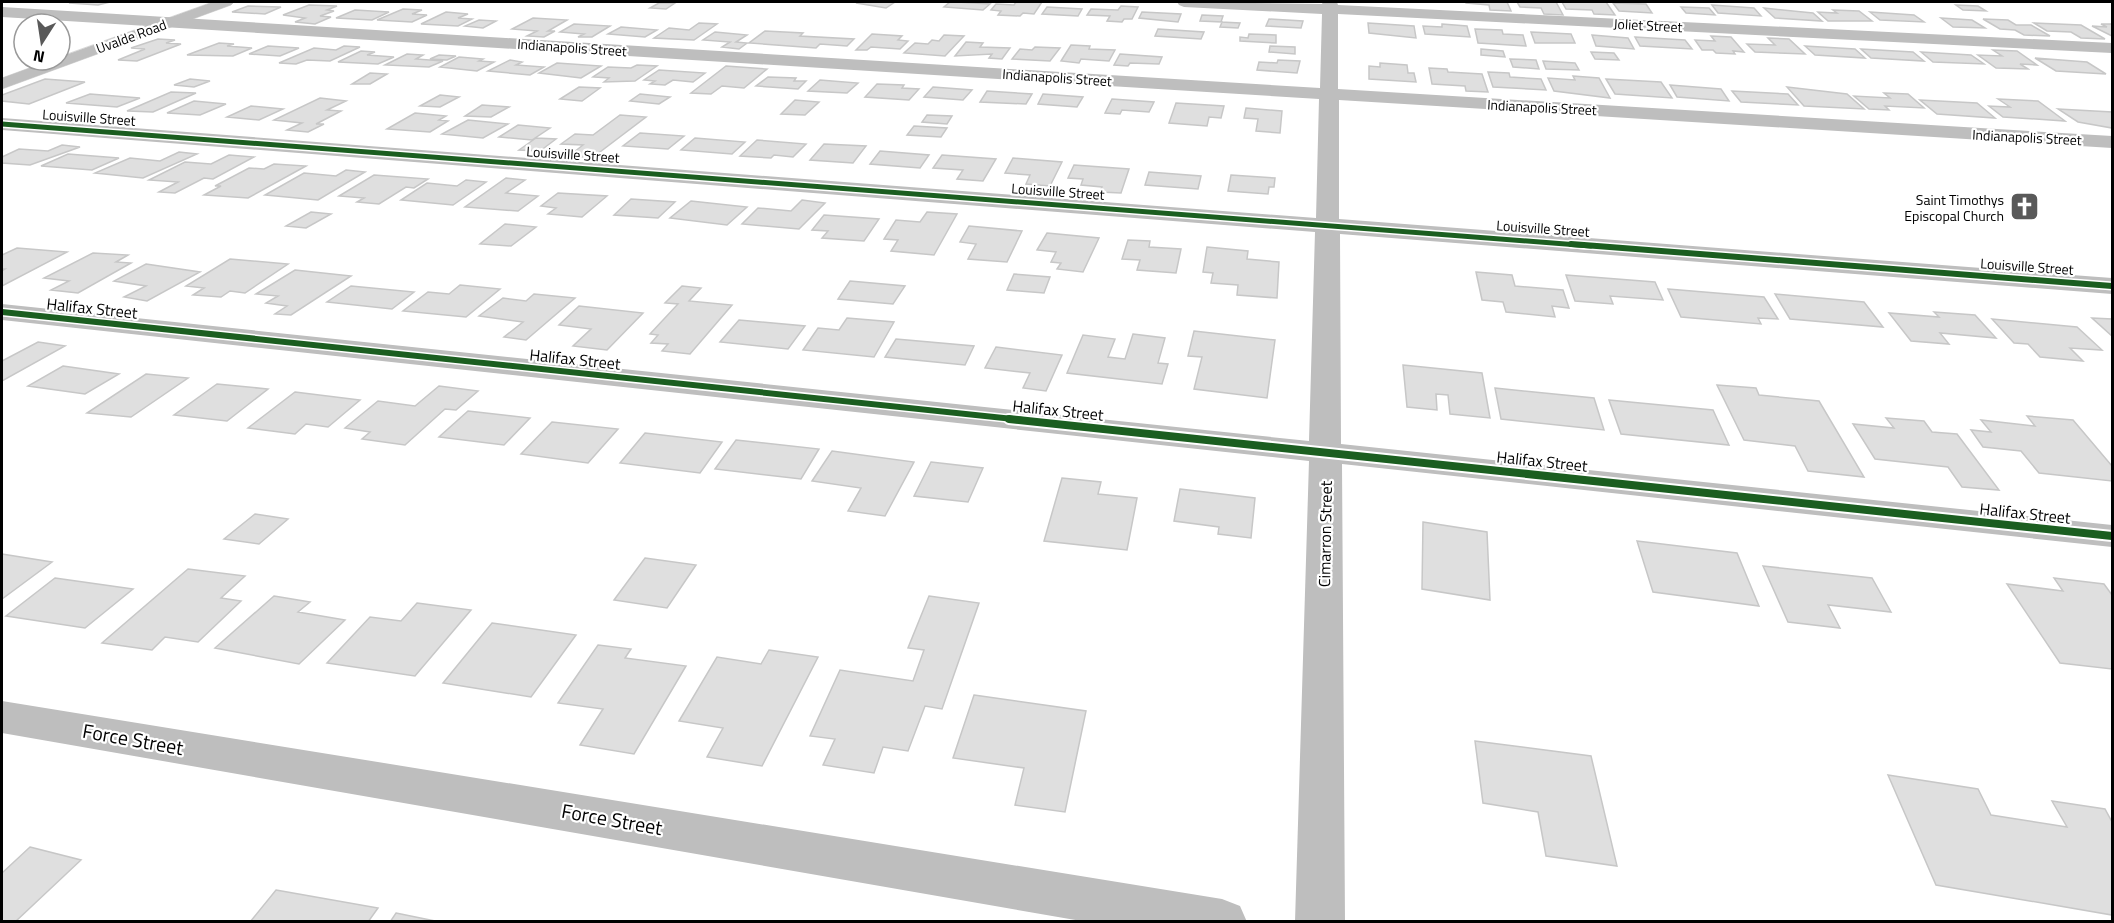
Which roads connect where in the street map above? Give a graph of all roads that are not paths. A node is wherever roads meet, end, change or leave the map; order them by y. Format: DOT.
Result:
graph roads {
  1 [pos="188,2"];
  2 [pos="226,2"];
  3 [pos="1184,2"];
  4 [pos="1330,5"];
  5 [pos="2,12"];
  6 [pos="135,20"];
  7 [pos="168,22"];
  8 [pos="72,42"];
  9 [pos="2112,48"];
  10 [pos="2,84"];
  11 [pos="1329,94"];
  12 [pos="2,124"];
  13 [pos="2112,142"];
  14 [pos="1329,225"];
  15 [pos="2112,286"];
  16 [pos="2,312"];
  17 [pos="1326,452"];
  18 [pos="2112,536"];
  19 [pos="2,717"];
  20 [pos="1222,921"];
  21 [pos="1320,921"];
  1 -- 6 [label="street, Uvalde Road"];
  2 -- 7 [label="street, Uvalde Road"];
  3 -- 4 [label="street, Joliet Street"];
  4 -- 9 [label="street, Joliet Street"];
  4 -- 11 [label="street, Cimarron Street"];
  5 -- 6 [label="street, Indianapolis Street"];
  6 -- 7 [label="street, Indianapolis Street"];
  6 -- 8 [label="street, Uvalde Road"];
  7 -- 10 [label="street, Uvalde Road"];
  7 -- 11 [label="street, Indianapolis Street"];
  11 -- 13 [label="street, Indianapolis Street"];
  11 -- 14 [label="street, Cimarron Street"];
  12 -- 14 [label="street, Louisville Street"];
  14 -- 15 [label="street, Louisville Street"];
  14 -- 17 [label="street, Cimarron Street"];
  16 -- 17 [label="street, Halifax Street"];
  17 -- 18 [label="street, Halifax Street"];
  17 -- 21 [label="street, Cimarron Street"];
  19 -- 20 [label="street, Force Street"];
}
